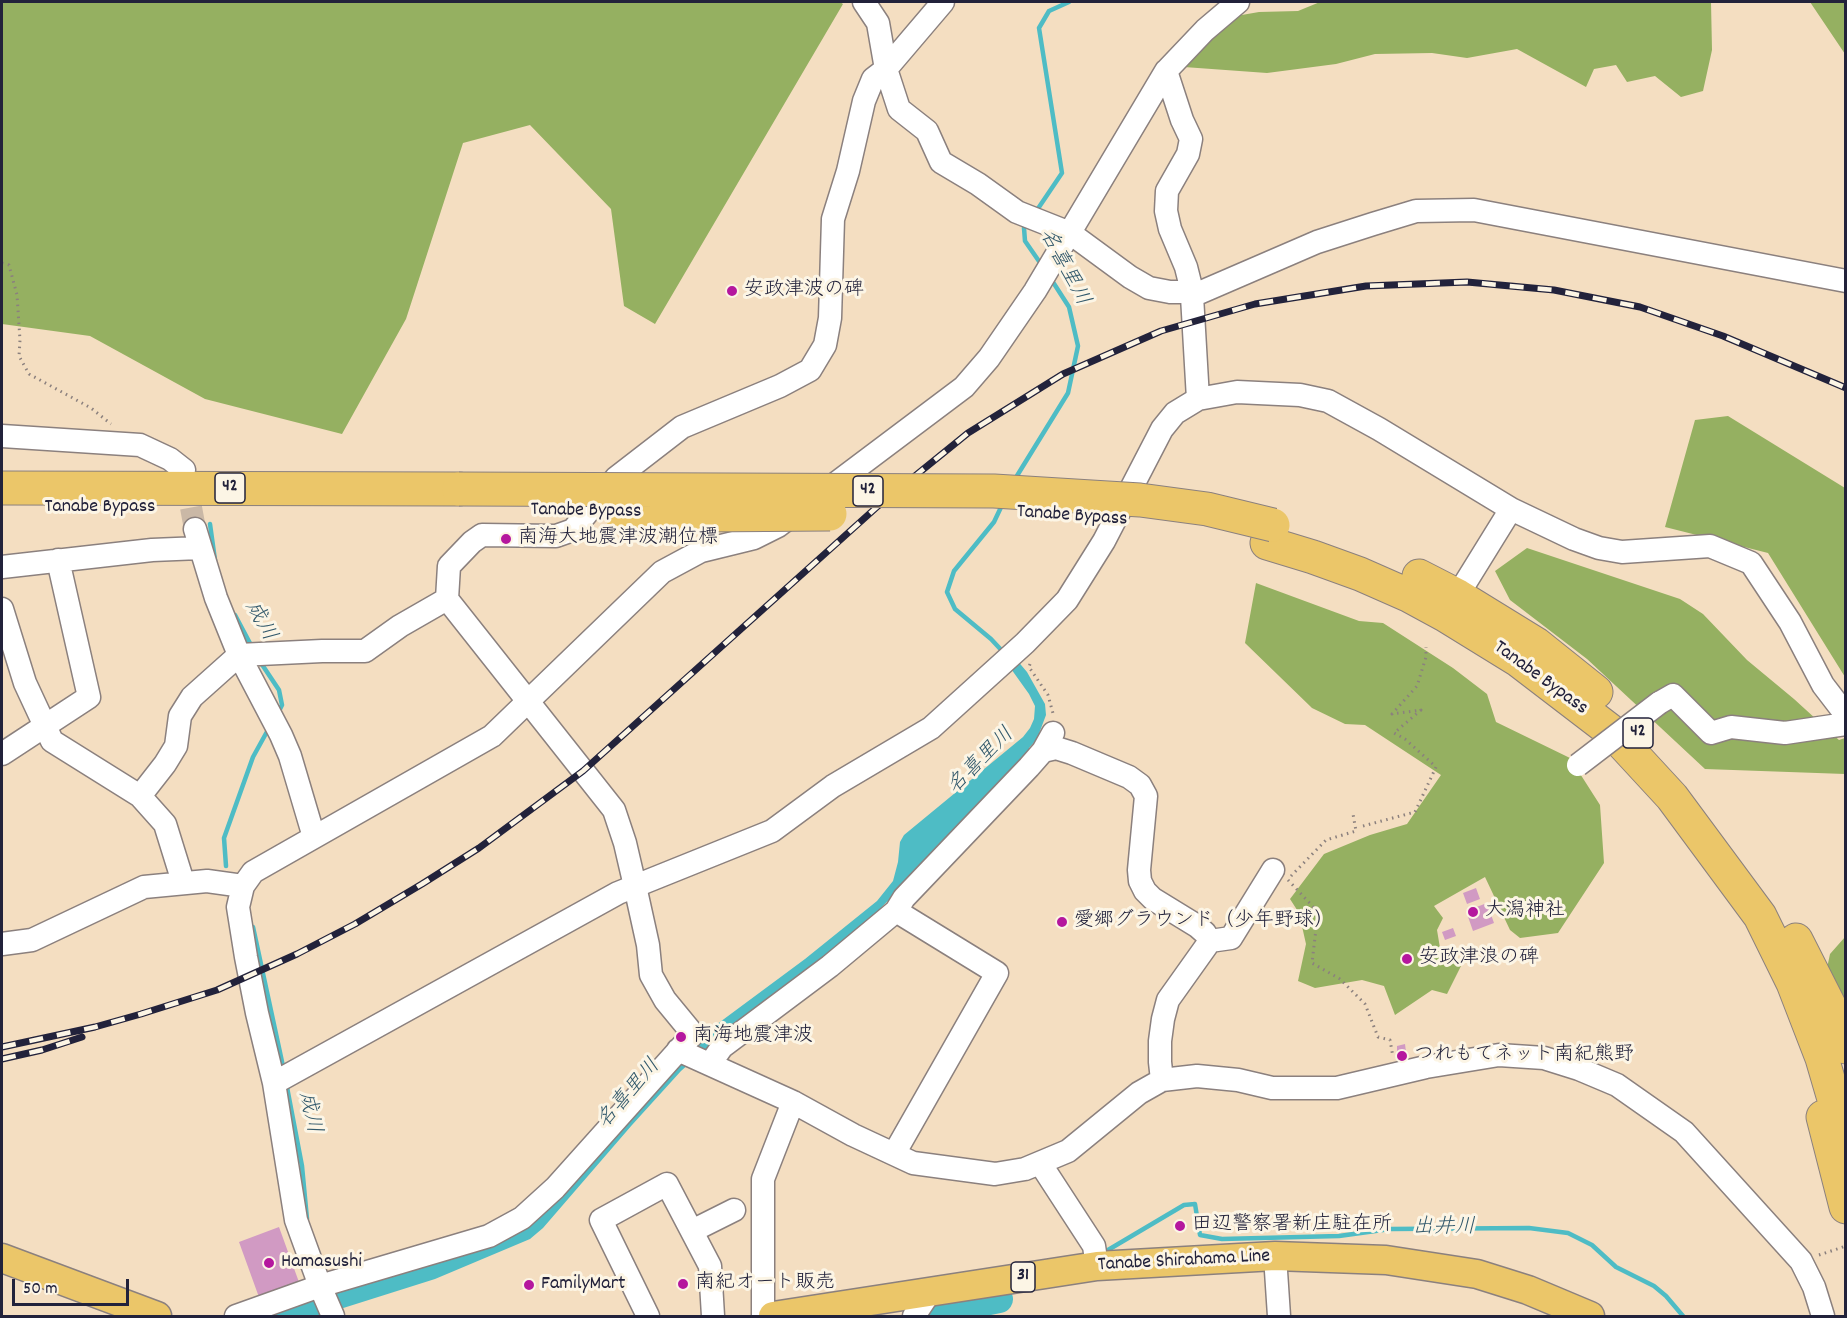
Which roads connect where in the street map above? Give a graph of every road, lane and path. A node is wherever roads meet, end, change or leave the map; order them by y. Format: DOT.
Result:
graph roads {
  1 [pos="864,2"];
  2 [pos="943,2"];
  3 [pos="1238,2"];
  4 [pos="886,69"];
  5 [pos="1166,71"];
  6 [pos="1070,233"];
  7 [pos="2,263"];
  8 [pos="1845,281"];
  9 [pos="1190,294"];
  10 [pos="1197,399"];
  11 [pos="2,436"];
  12 [pos="140,445"];
  13 [pos="184,470"];
  14 [pos="2,488"];
  15 [pos="458,499"];
  16 [pos="2,508"];
  17 [pos="1511,509"];
  18 [pos="58,560"];
  19 [pos="2,567"];
  20 [pos="447,599"];
  21 [pos="1452,605"];
  22 [pos="2,609"];
  23 [pos="1023,645"];
  24 [pos="1426,647"];
  25 [pos="239,655"];
  26 [pos="528,701"];
  27 [pos="1845,715"];
  28 [pos="1845,724"];
  29 [pos="45,725"];
  30 [pos="1048,742"];
  31 [pos="2,754"];
  32 [pos="1578,765"];
  33 [pos="140,796"];
  34 [pos="1353,814"];
  35 [pos="1363,826"];
  36 [pos="314,837"];
  37 [pos="1740,853"];
  38 [pos="1273,870"];
  39 [pos="183,882"];
  40 [pos="243,886"];
  41 [pos="635,886"];
  42 [pos="896,911"];
  43 [pos="1760,916"];
  44 [pos="1210,941"];
  45 [pos="2,944"];
  46 [pos="1845,1047"];
  47 [pos="680,1051"];
  48 [pos="707,1063"];
  49 [pos="1396,1074"];
  50 [pos="1162,1080"];
  51 [pos="274,1083"];
  52 [pos="1845,1099"];
  53 [pos="793,1102"];
  54 [pos="1845,1140"];
  55 [pos="894,1154"];
  56 [pos="1040,1163"];
  57 [pos="1845,1207"];
  58 [pos="734,1210"];
  59 [pos="692,1231"];
  60 [pos="1845,1246"];
  61 [pos="1095,1256"];
  62 [pos="1275,1256"];
  63 [pos="2,1258"];
  64 [pos="1801,1261"];
  65 [pos="320,1286"];
  66 [pos="930,1292"];
  67 [pos="157,1317"];
  68 [pos="236,1317"];
  69 [pos="333,1317"];
  70 [pos="648,1317"];
  71 [pos="713,1317"];
  72 [pos="763,1317"];
  73 [pos="773,1317"];
  74 [pos="914,1317"];
  75 [pos="1279,1317"];
  76 [pos="1590,1317"];
  77 [pos="1823,1317"];
  1 -- 4 [label="street"];
  2 -- 4 [label="street"];
  3 -- 5 [label="street"];
  4 -- 6 [label="street"];
  4 -- 20 [label="street"];
  5 -- 6 [label="street"];
  5 -- 9 [label="street"];
  6 -- 9 [label="street"];
  6 -- 26 [label="street"];
  7 -- 12 [label="path"];
  8 -- 9 [label="street"];
  9 -- 10 [label="street"];
  10 -- 17 [label="street"];
  10 -- 23 [label="street"];
  11 -- 12 [label="street"];
  12 -- 13 [label="street"];
  14 -- 15 [label="highway, Tanabe Bypass / 42"];
  15 -- 16 [label="highway, Tanabe Bypass / 42"];
  15 -- 21 [label="highway, Tanabe Bypass / 42, bridge"];
  17 -- 21 [label="street"];
  17 -- 27 [label="street"];
  18 -- 19 [label="street"];
  18 -- 25 [label="street"];
  18 -- 29 [label="street"];
  20 -- 25 [label="street"];
  20 -- 26 [label="street"];
  21 -- 37 [label="highway, Tanabe Bypass / 42"];
  21 -- 43 [label="highway, Tanabe Bypass / 42"];
  22 -- 29 [label="street"];
  23 -- 30 [label="path"];
  23 -- 41 [label="street"];
  24 -- 35 [label="path"];
  25 -- 33 [label="street"];
  25 -- 36 [label="street"];
  26 -- 36 [label="street"];
  26 -- 41 [label="street"];
  28 -- 32 [label="street, bridge"];
  29 -- 31 [label="street"];
  29 -- 33 [label="street"];
  30 -- 42 [label="street"];
  30 -- 44 [label="street"];
  33 -- 39 [label="street"];
  34 -- 49 [label="path"];
  36 -- 40 [label="street"];
  37 -- 46 [label="highway, 42"];
  37 -- 52 [label="highway, Tanabe Bypass / 42"];
  38 -- 44 [label="street"];
  39 -- 40 [label="street"];
  39 -- 45 [label="street"];
  40 -- 51 [label="street"];
  41 -- 47 [label="street"];
  41 -- 51 [label="street"];
  42 -- 48 [label="street"];
  42 -- 55 [label="street"];
  43 -- 54 [label="highway, Tanabe Bypass / 42"];
  43 -- 57 [label="highway, 42"];
  44 -- 50 [label="street"];
  47 -- 48 [label="street"];
  47 -- 65 [label="street"];
  48 -- 53 [label="street"];
  49 -- 50 [label="street"];
  49 -- 64 [label="street"];
  50 -- 56 [label="street"];
  51 -- 65 [label="street"];
  53 -- 55 [label="street"];
  53 -- 72 [label="street"];
  55 -- 56 [label="street"];
  56 -- 61 [label="street"];
  58 -- 59 [label="street"];
  59 -- 70 [label="street"];
  59 -- 71 [label="street"];
  60 -- 64 [label="path"];
  61 -- 62 [label="main road, Tanabe Shirahama Line / 31"];
  61 -- 66 [label="main road, Tanabe Shirahama Line / 31"];
  62 -- 75 [label="street"];
  62 -- 76 [label="main road, Tanabe Shirahama Line / 31"];
  63 -- 67 [label="main road"];
  64 -- 77 [label="street"];
  65 -- 68 [label="street"];
  65 -- 69 [label="street"];
  66 -- 73 [label="main road, Tanabe Shirahama Line / 31"];
  66 -- 74 [label="street"];
}
